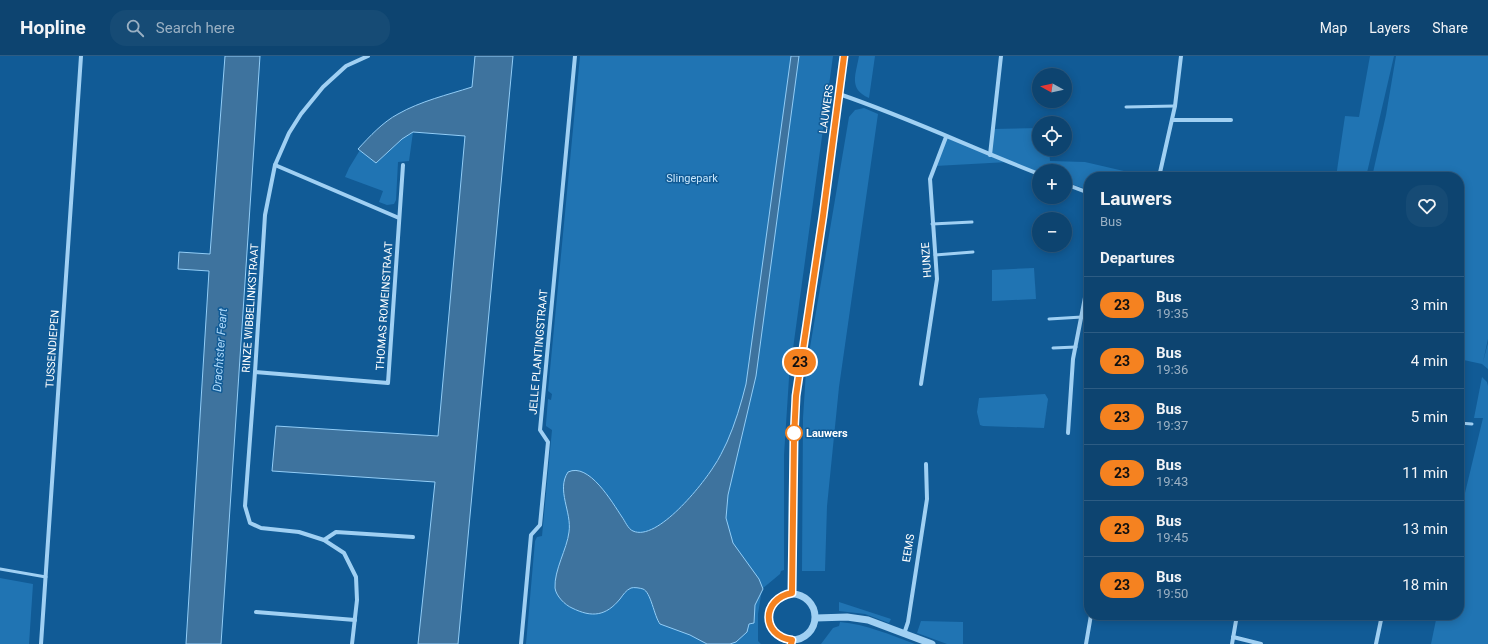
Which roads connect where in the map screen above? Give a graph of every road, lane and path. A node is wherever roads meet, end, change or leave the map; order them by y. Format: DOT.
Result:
graph roads {
  1 [pos="81,56"];
  2 [pos="368,56"];
  3 [pos="575,56"];
  4 [pos="844,56"];
  5 [pos="1001,56"];
  6 [pos="1181,56"];
  7 [pos="839,94"];
  8 [pos="1175,106"];
  9 [pos="1126,107"];
  10 [pos="1172,120"];
  11 [pos="1231,120"];
  12 [pos="946,137"];
  13 [pos="990,155"];
  14 [pos="275,165"];
  15 [pos="403,165"];
  16 [pos="1032,171"];
  17 [pos="1160,172"];
  18 [pos="1072,187"];
  19 [pos="1084,191"];
  20 [pos="400,218"];
  21 [pos="972,222"];
  22 [pos="932,224"];
  23 [pos="973,252"];
  24 [pos="935,255"];
  25 [pos="1084,310"];
  26 [pos="1082,317"];
  27 [pos="1049,319"];
  28 [pos="1076,347"];
  29 [pos="1053,348"];
  30 [pos="255,372"];
  31 [pos="921,384"];
  32 [pos="1464,423"];
  33 [pos="1472,424"];
  34 [pos="1068,433"];
  35 [pos="926,464"];
  36 [pos="412,537"];
  37 [pos="324,540"];
  38 [pos="0,569"];
  39 [pos="46,577"];
  40 [pos="792,593"];
  41 [pos="256,612"];
  42 [pos="816,618"];
  43 [pos="355,620"];
  44 [pos="1090,620"];
  45 [pos="1236,620"];
  46 [pos="1381,620"];
  47 [pos="904,634"];
  48 [pos="1233,637"];
  49 [pos="791,642"];
  50 [pos="41,644"];
  51 [pos="352,644"];
  52 [pos="520,644"];
  53 [pos="932,644"];
  54 [pos="1086,644"];
  55 [pos="1232,644"];
  56 [pos="1261,644"];
  57 [pos="1376,644"];
  1 -- 39 [label="street, TUSSENDIEPEN"];
  2 -- 14 [label="street, RINZE WIBBELINKSTRAAT"];
  3 -- 52 [label="street, JELLE PLANTINGSTRAAT"];
  4 -- 7 [label="street, LAUWERS"];
  5 -- 13 [label="street"];
  6 -- 8 [label="street"];
  7 -- 12 [label="street"];
  7 -- 40 [label="street, LAUWERS"];
  8 -- 9 [label="lane"];
  8 -- 10 [label="street"];
  10 -- 11 [label="street"];
  10 -- 17 [label="street"];
  12 -- 13 [label="street"];
  12 -- 22 [label="street, HUNZE"];
  13 -- 16 [label="street"];
  14 -- 20 [label="street"];
  14 -- 30 [label="street, RINZE WIBBELINKSTRAAT"];
  15 -- 20 [label="street, THOMAS ROMEINSTRAAT"];
  18 -- 19 [label="street"];
  20 -- 30 [label="street, THOMAS ROMEINSTRAAT"];
  21 -- 22 [label="lane"];
  22 -- 24 [label="street, HUNZE"];
  23 -- 24 [label="lane"];
  24 -- 31 [label="street, HUNZE"];
  25 -- 26 [label="street"];
  26 -- 27 [label="lane"];
  26 -- 28 [label="street"];
  28 -- 29 [label="lane"];
  28 -- 34 [label="street"];
  30 -- 37 [label="street, RINZE WIBBELINKSTRAAT"];
  32 -- 33 [label="lane"];
  35 -- 47 [label="street, EEMS"];
  36 -- 37 [label="street"];
  37 -- 43 [label="street, RINZE WIBBELINKSTRAAT"];
  38 -- 39 [label="lane"];
  39 -- 50 [label="street, TUSSENDIEPEN"];
  40 -- 42 [label="street"];
  40 -- 49 [label="street"];
  41 -- 43 [label="street"];
  42 -- 47 [label="street"];
  42 -- 49 [label="street"];
  43 -- 51 [label="street, RINZE WIBBELINKSTRAAT"];
  44 -- 54 [label="street"];
  45 -- 48 [label="street"];
  46 -- 57 [label="street"];
  47 -- 53 [label="street"];
  48 -- 55 [label="street"];
  48 -- 56 [label="street"];
}
